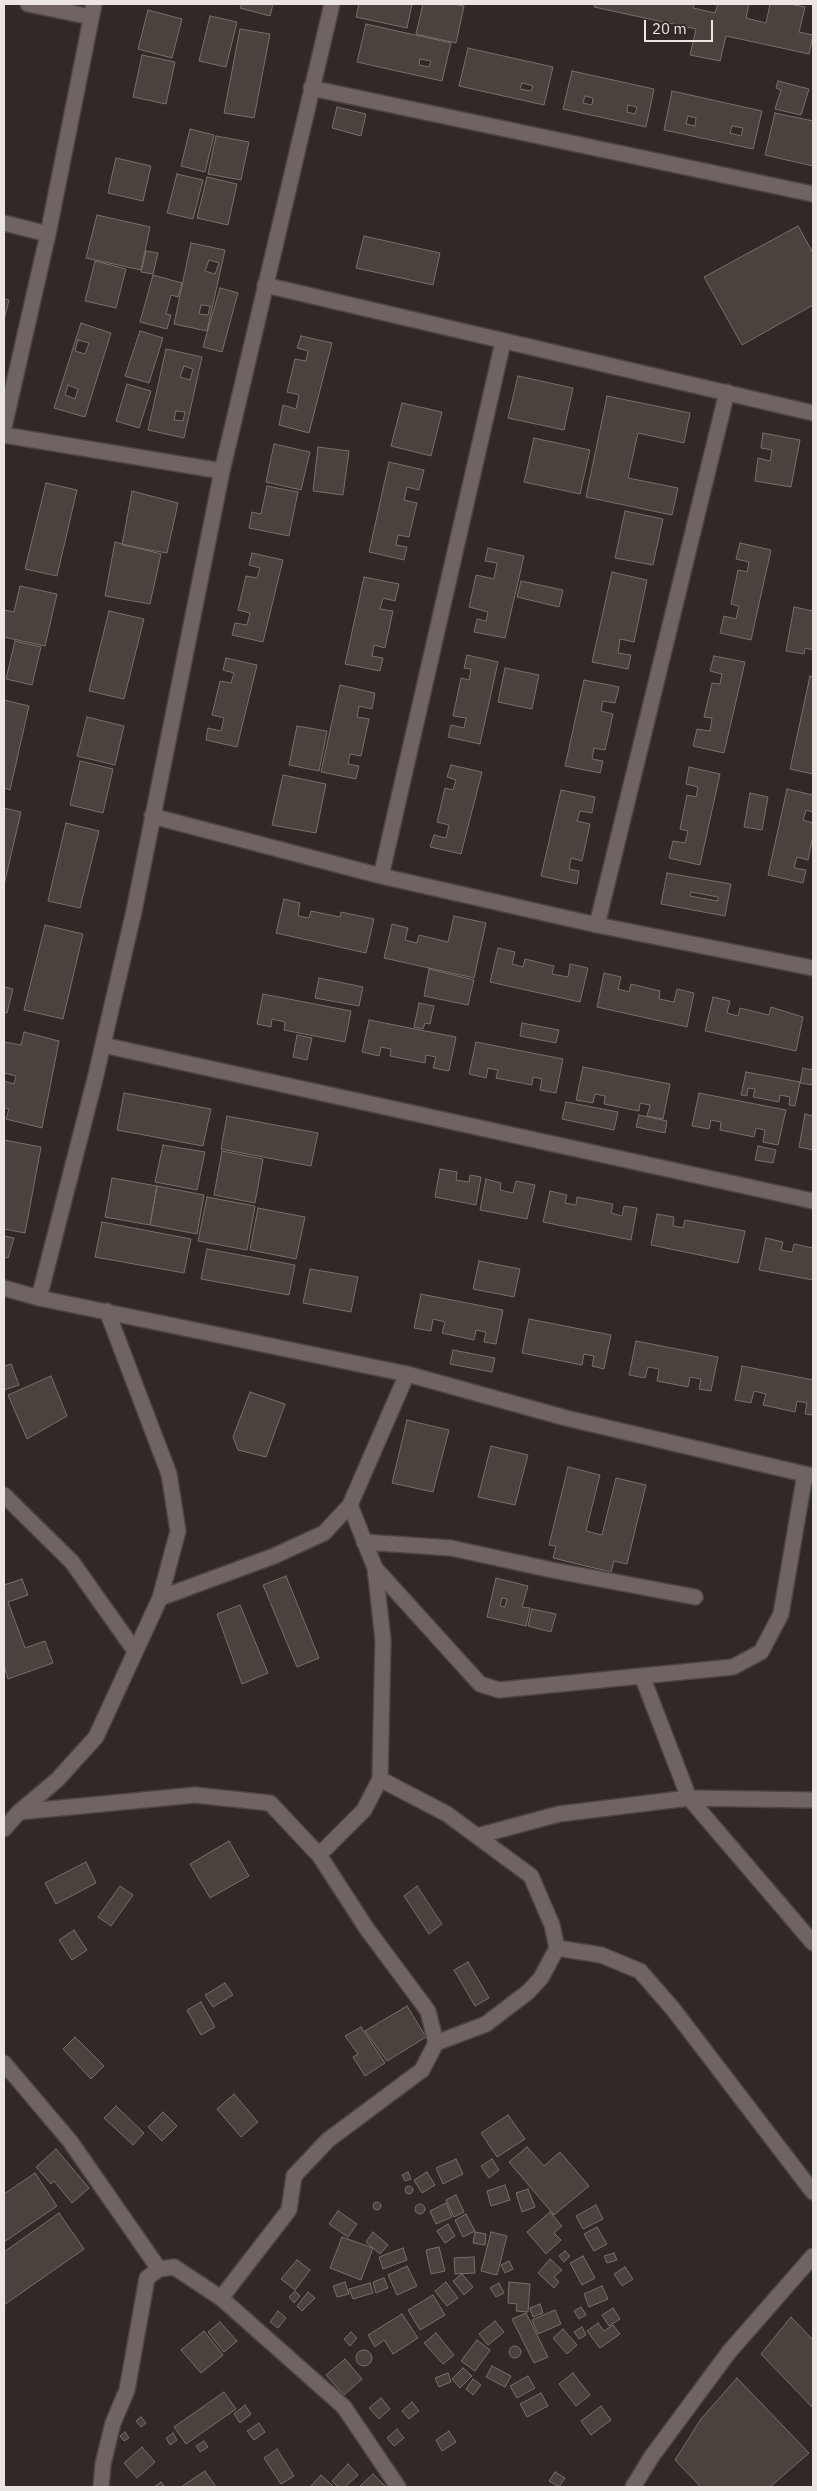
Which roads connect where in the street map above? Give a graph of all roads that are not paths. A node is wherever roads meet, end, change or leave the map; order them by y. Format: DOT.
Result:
graph roads {
  1 [pos="28,4"];
  2 [pos="332,4"];
  3 [pos="93,10"];
  4 [pos="311,88"];
  5 [pos="813,194"];
  6 [pos="4,223"];
  7 [pos="48,234"];
  8 [pos="265,286"];
  9 [pos="503,342"];
  10 [pos="727,392"];
  11 [pos="813,413"];
  12 [pos="4,427"];
  13 [pos="4,435"];
  14 [pos="222,471"];
  15 [pos="152,816"];
  16 [pos="381,876"];
  17 [pos="597,925"];
  18 [pos="813,968"];
  19 [pos="103,1045"];
  20 [pos="813,1201"];
  21 [pos="4,1288"];
  22 [pos="39,1298"];
  23 [pos="107,1311"];
  24 [pos="407,1374"];
  25 [pos="809,1475"];
  26 [pos="4,1495"];
  27 [pos="350,1506"];
  28 [pos="364,1542"];
  29 [pos="375,1568"];
  30 [pos="695,1597"];
  31 [pos="160,1598"];
  32 [pos="134,1651"];
  33 [pos="642,1676"];
  34 [pos="380,1779"];
  35 [pos="690,1798"];
  36 [pos="813,1800"];
  37 [pos="19,1812"];
  38 [pos="4,1829"];
  39 [pos="477,1836"];
  40 [pos="319,1854"];
  41 [pos="813,1943"];
  42 [pos="557,1948"];
  43 [pos="436,2043"];
  44 [pos="4,2063"];
  45 [pos="813,2192"];
  46 [pos="813,2256"];
  47 [pos="159,2269"];
  48 [pos="221,2298"];
  49 [pos="101,2487"];
  50 [pos="398,2487"];
  51 [pos="633,2487"];
  1 -- 3 [label="street"];
  2 -- 4 [label="street"];
  3 -- 7 [label="street"];
  4 -- 5 [label="street"];
  4 -- 8 [label="street"];
  6 -- 7 [label="street"];
  7 -- 12 [label="street"];
  8 -- 9 [label="street"];
  8 -- 14 [label="street"];
  9 -- 10 [label="street"];
  9 -- 16 [label="street"];
  10 -- 11 [label="street"];
  10 -- 17 [label="street"];
  13 -- 14 [label="street"];
  14 -- 15 [label="street"];
  15 -- 16 [label="street"];
  15 -- 19 [label="street"];
  16 -- 17 [label="street"];
  17 -- 18 [label="street"];
  19 -- 20 [label="street"];
  19 -- 22 [label="street"];
  21 -- 22 [label="street"];
  22 -- 23 [label="street"];
  23 -- 24 [label="street"];
  23 -- 31 [label="street"];
  24 -- 25 [label="street"];
  24 -- 27 [label="street"];
  25 -- 33 [label="street"];
  26 -- 32 [label="street"];
  27 -- 28 [label="street"];
  27 -- 31 [label="street"];
  28 -- 29 [label="street"];
  28 -- 30 [label="street"];
  29 -- 33 [label="street"];
  29 -- 34 [label="street"];
  31 -- 32 [label="street"];
  32 -- 37 [label="street"];
  33 -- 35 [label="street"];
  34 -- 39 [label="street"];
  34 -- 40 [label="street"];
  35 -- 36 [label="street"];
  35 -- 39 [label="street"];
  35 -- 41 [label="street"];
  37 -- 38 [label="street"];
  37 -- 40 [label="street"];
  39 -- 42 [label="street"];
  40 -- 43 [label="street"];
  42 -- 43 [label="street"];
  42 -- 45 [label="street"];
  43 -- 48 [label="street"];
  44 -- 47 [label="street"];
  46 -- 51 [label="street"];
  47 -- 48 [label="street"];
  47 -- 49 [label="street"];
  48 -- 50 [label="street"];
}
